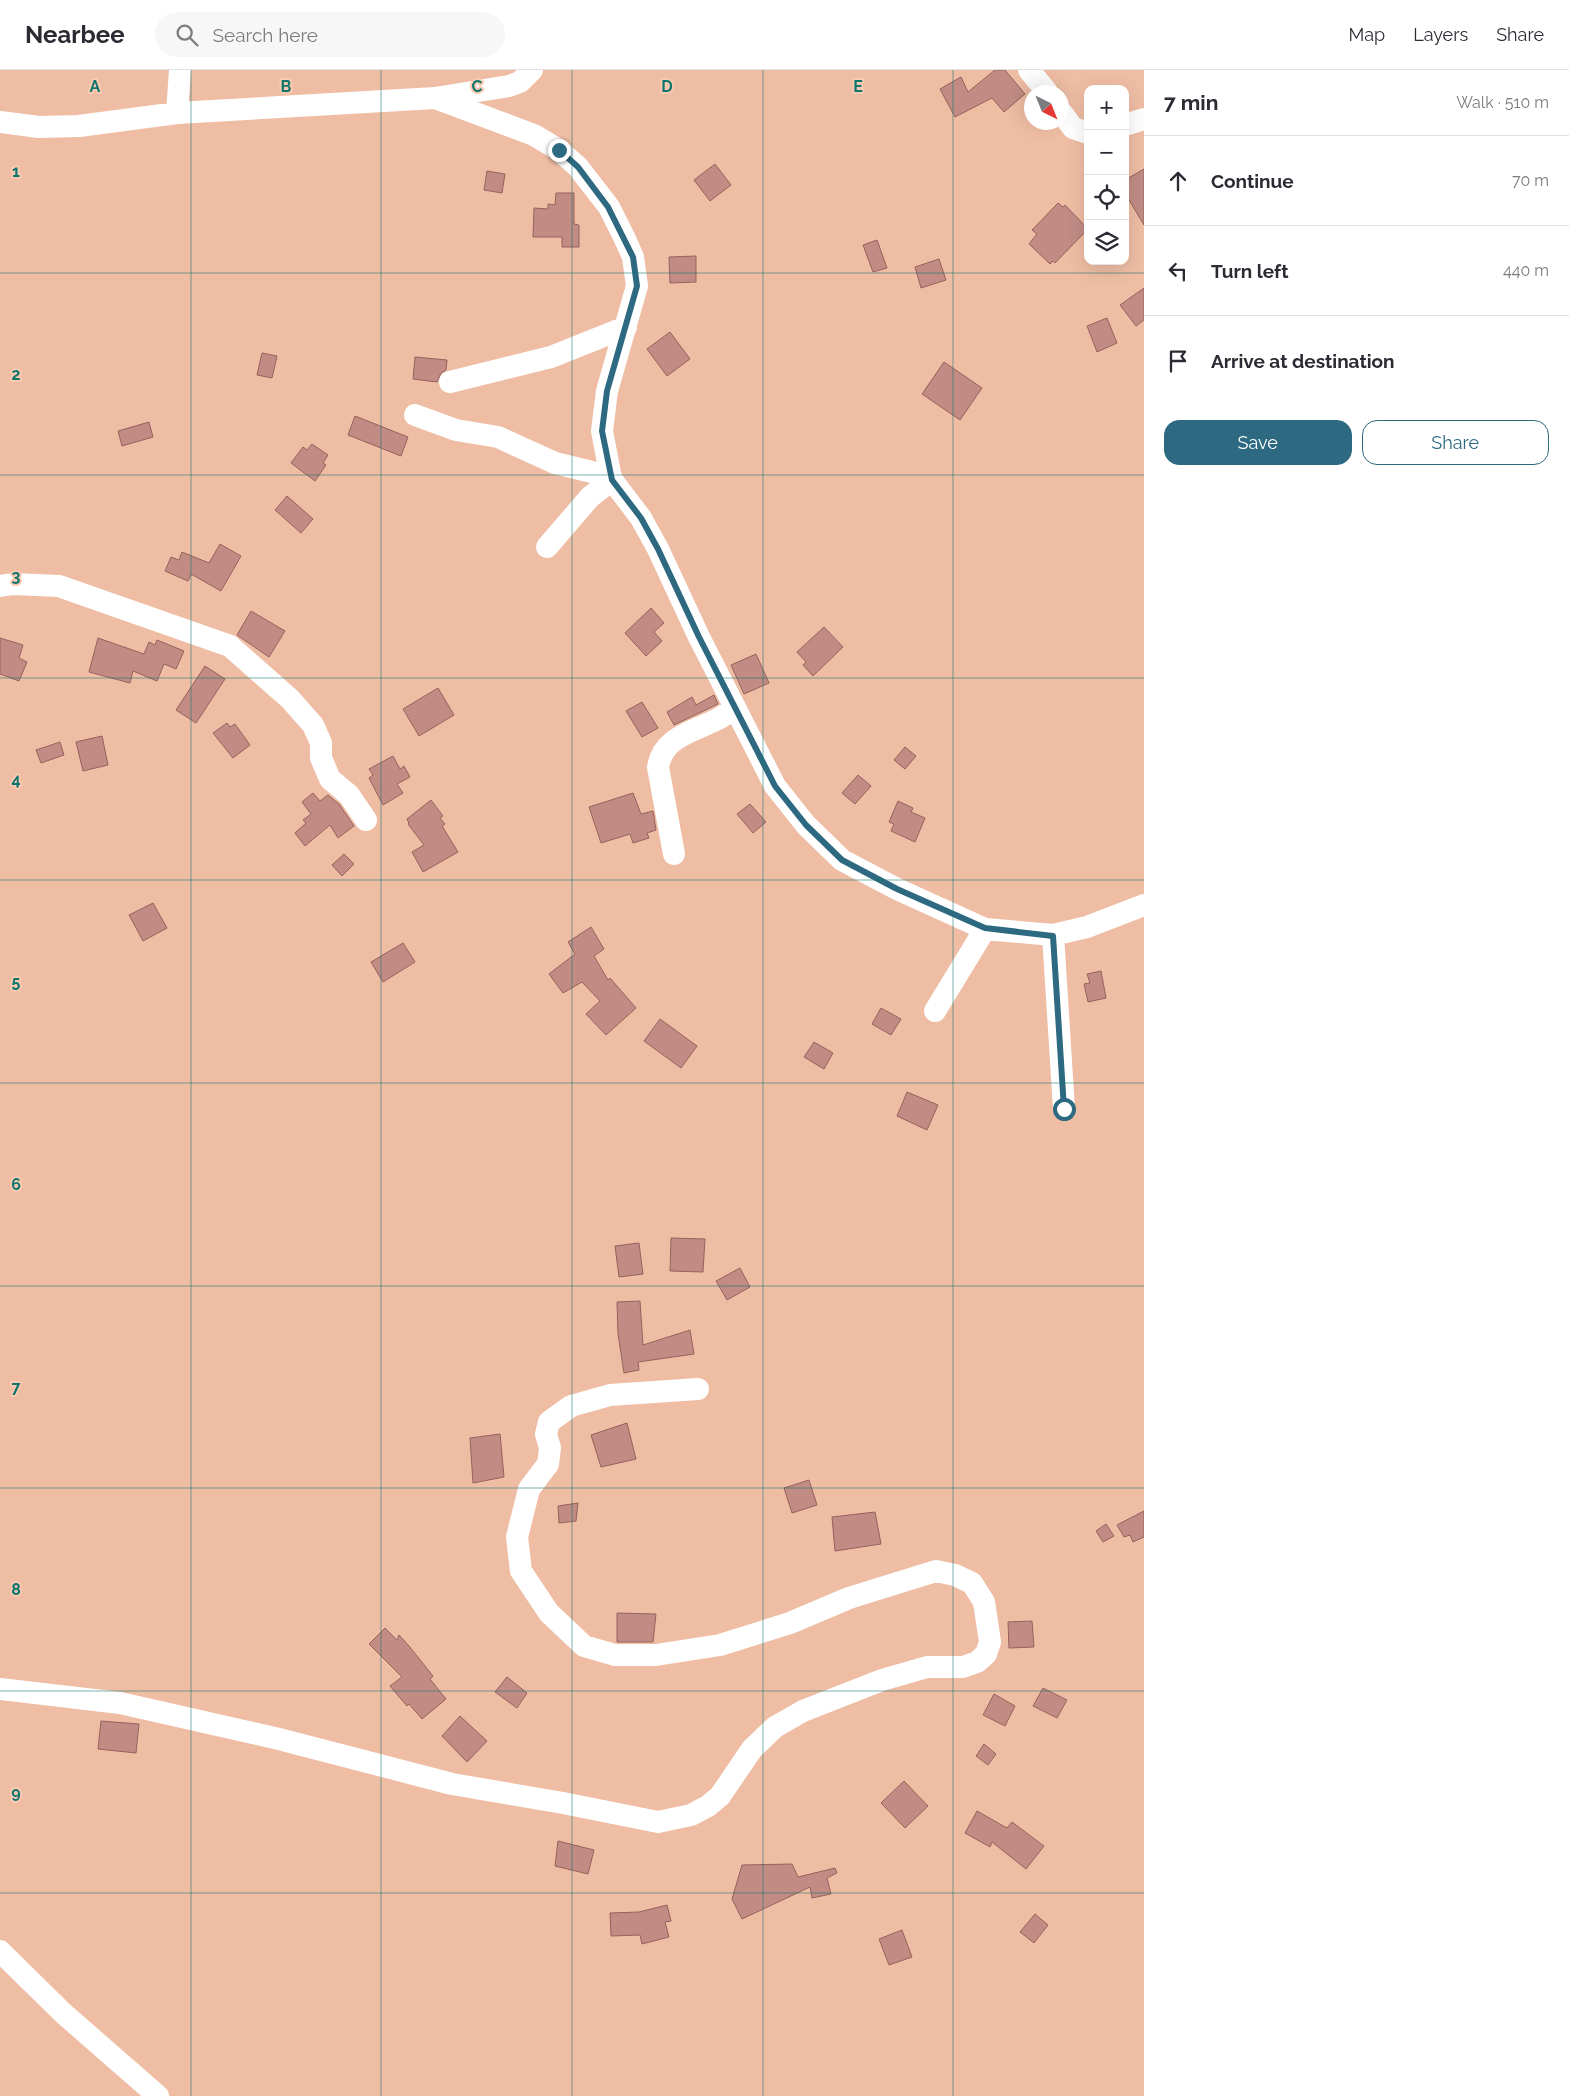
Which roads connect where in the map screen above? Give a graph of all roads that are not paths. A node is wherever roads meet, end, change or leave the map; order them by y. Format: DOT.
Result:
graph roads {
  1 [pos="180,70"];
  2 [pos="532,70"];
  3 [pos="1029,70"];
  4 [pos="1041,85"];
  5 [pos="436,98"];
  6 [pos="177,113"];
  7 [pos="1144,119"];
  8 [pos="0,122"];
  9 [pos="1069,123"];
  10 [pos="1129,125"];
  11 [pos="1084,132"];
  12 [pos="626,327"];
  13 [pos="450,382"];
  14 [pos="415,415"];
  15 [pos="611,476"];
  16 [pos="547,547"];
  17 [pos="0,586"];
  18 [pos="736,707"];
  19 [pos="366,820"];
  20 [pos="674,854"];
  21 [pos="1144,905"];
  22 [pos="985,928"];
  23 [pos="1053,936"];
  24 [pos="935,1011"];
  25 [pos="1064,1109"];
  26 [pos="698,1389"];
  27 [pos="0,1689"];
  28 [pos="0,1950"];
  29 [pos="158,2096"];
  1 -- 6 [label="street"];
  2 -- 5 [label="street"];
  3 -- 4 [label="street"];
  5 -- 6 [label="street"];
  5 -- 12 [label="street"];
  6 -- 8 [label="street"];
  7 -- 10 [label="street"];
  9 -- 11 [label="street"];
  12 -- 13 [label="street"];
  12 -- 15 [label="street"];
  14 -- 15 [label="street"];
  15 -- 16 [label="street"];
  15 -- 18 [label="street"];
  17 -- 19 [label="street"];
  18 -- 20 [label="street"];
  18 -- 22 [label="street"];
  21 -- 23 [label="street"];
  22 -- 23 [label="street"];
  22 -- 24 [label="street"];
  23 -- 25 [label="street"];
  26 -- 27 [label="street"];
  28 -- 29 [label="street"];
}
